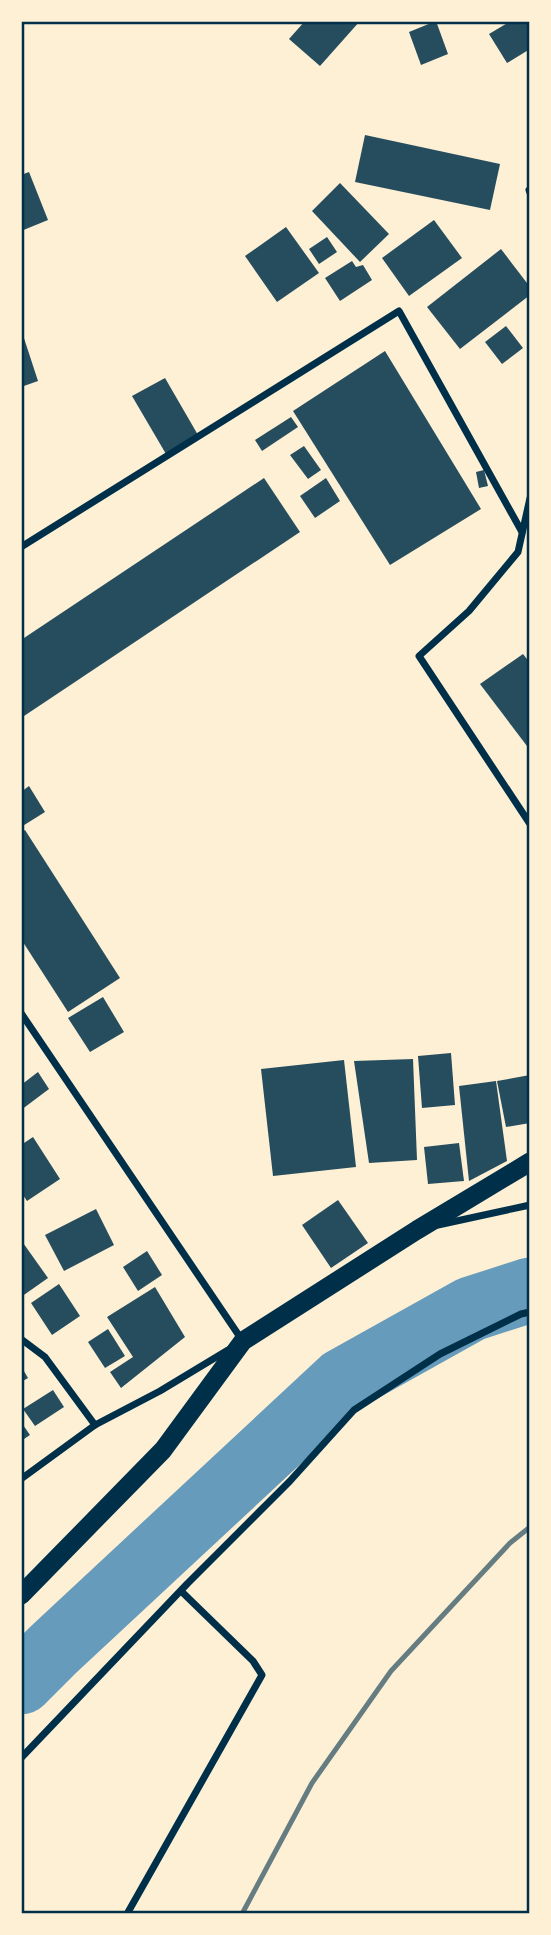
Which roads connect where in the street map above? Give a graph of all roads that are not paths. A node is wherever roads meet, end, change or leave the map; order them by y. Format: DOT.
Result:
graph roads {
  1 [pos="530,498"];
  2 [pos="522,532"];
  3 [pos="21,547"];
  4 [pos="530,824"];
  5 [pos="21,1013"];
  6 [pos="530,1162"];
  7 [pos="530,1205"];
  8 [pos="417,1230"];
  9 [pos="530,1312"];
  10 [pos="21,1339"];
  11 [pos="243,1341"];
  12 [pos="95,1426"];
  13 [pos="21,1479"];
  14 [pos="181,1591"];
  15 [pos="21,1595"];
  16 [pos="21,1758"];
  17 [pos="127,1914"];
  1 -- 2 [label="street"];
  2 -- 3 [label="street"];
  2 -- 4 [label="street"];
  5 -- 11 [label="street"];
  6 -- 8 [label="highway"];
  7 -- 8 [label="street"];
  8 -- 11 [label="highway"];
  9 -- 14 [label="street"];
  10 -- 12 [label="street"];
  11 -- 12 [label="street"];
  11 -- 15 [label="highway"];
  12 -- 13 [label="street"];
  14 -- 16 [label="street"];
  14 -- 17 [label="street"];
}
